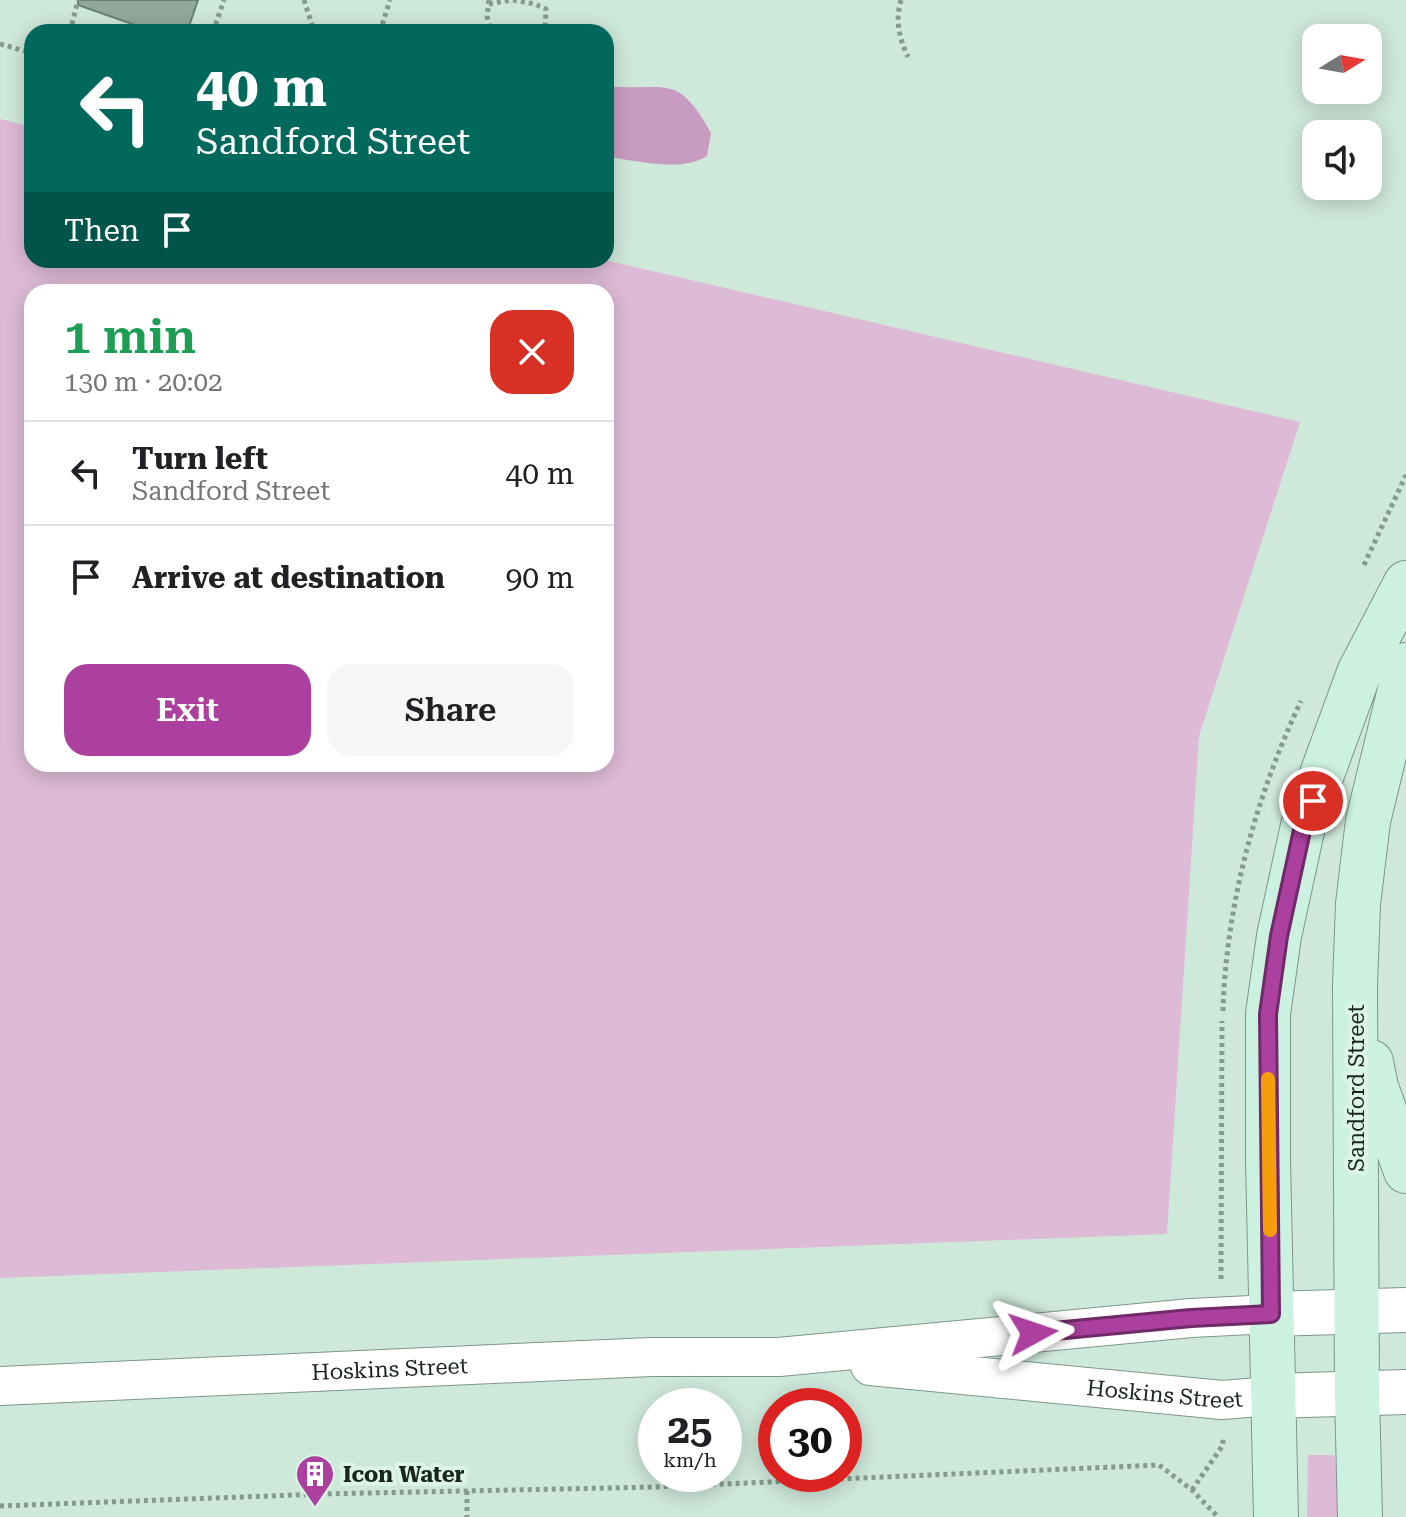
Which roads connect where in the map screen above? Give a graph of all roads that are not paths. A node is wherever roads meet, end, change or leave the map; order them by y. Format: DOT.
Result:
graph roads {
  1 [pos="1406,583"];
  2 [pos="1406,665"];
  3 [pos="1355,985"];
  4 [pos="1406,1171"];
  5 [pos="1406,1310"];
  6 [pos="1356,1311"];
  7 [pos="1271,1314"];
  8 [pos="779,1357"];
  9 [pos="0,1386"];
  10 [pos="1406,1392"];
  11 [pos="1357,1393"];
  12 [pos="1272,1396"];
  13 [pos="1276,1517"];
  14 [pos="1360,1517"];
  1 -- 7 [label="main road"];
  2 -- 3 [label="main road, Sandford Street"];
  3 -- 4 [label="main road"];
  3 -- 6 [label="main road, Sandford Street"];
  5 -- 6 [label="street, Hoskins Street"];
  6 -- 7 [label="street, Hoskins Street"];
  6 -- 11 [label="main road, Sandford Street"];
  7 -- 8 [label="street, Hoskins Street"];
  7 -- 12 [label="main road"];
  8 -- 9 [label="street, Hoskins Street"];
  8 -- 12 [label="street, Hoskins Street"];
  10 -- 11 [label="street, Hoskins Street"];
  11 -- 12 [label="street, Hoskins Street"];
  11 -- 14 [label="main road, Sandford Street"];
  12 -- 13 [label="main road"];
}
